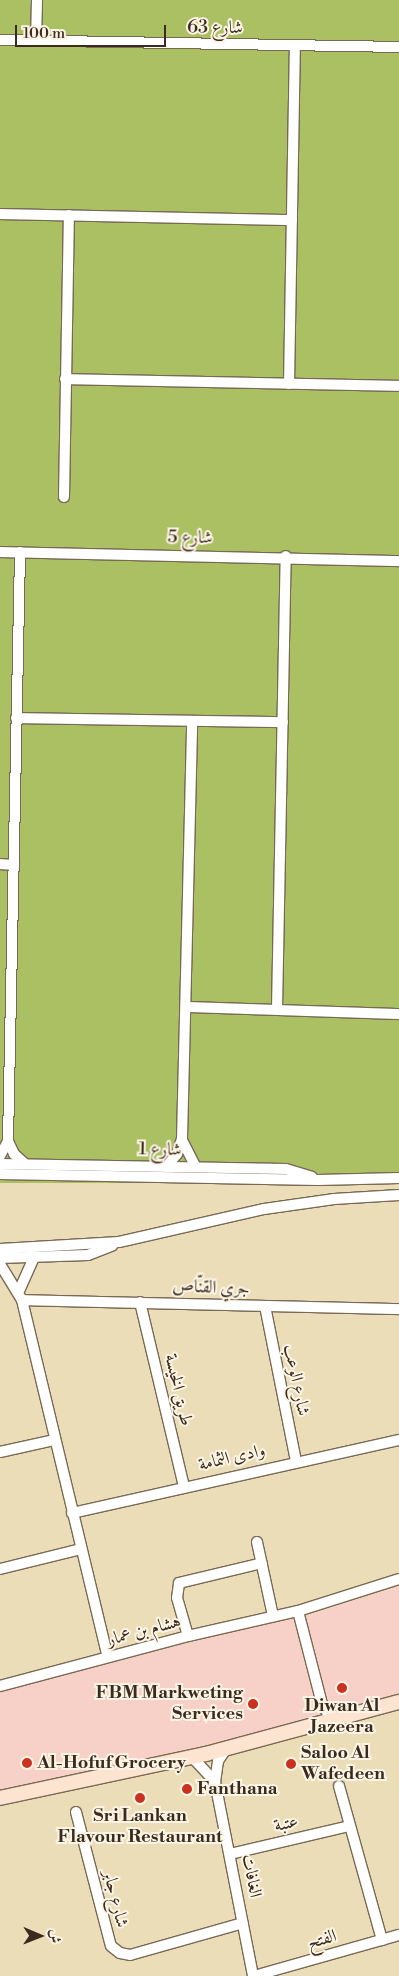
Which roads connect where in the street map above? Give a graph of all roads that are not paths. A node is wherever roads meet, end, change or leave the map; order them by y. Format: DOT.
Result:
graph roads {
  1 [pos="37,0"];
  2 [pos="0,40"];
  3 [pos="36,41"];
  4 [pos="295,45"];
  5 [pos="399,47"];
  6 [pos="0,214"];
  7 [pos="69,215"];
  8 [pos="292,220"];
  9 [pos="65,379"];
  10 [pos="289,384"];
  11 [pos="399,386"];
  12 [pos="64,497"];
  13 [pos="0,552"];
  14 [pos="20,552"];
  15 [pos="286,556"];
  16 [pos="399,556"];
  17 [pos="379,558"];
  18 [pos="399,561"];
  19 [pos="16,718"];
  20 [pos="192,721"];
  21 [pos="283,722"];
  22 [pos="0,864"];
  23 [pos="14,864"];
  24 [pos="186,1007"];
  25 [pos="277,1009"];
  26 [pos="399,1014"];
  27 [pos="182,1139"];
  28 [pos="8,1140"];
  29 [pos="0,1156"];
  30 [pos="0,1164"];
  31 [pos="25,1164"];
  32 [pos="166,1167"];
  33 [pos="196,1167"];
  34 [pos="0,1174"];
  35 [pos="399,1178"];
  36 [pos="318,1180"];
  37 [pos="399,1194"];
  38 [pos="119,1242"];
  39 [pos="0,1249"];
  40 [pos="0,1258"];
  41 [pos="34,1258"];
  42 [pos="0,1264"];
  43 [pos="21,1295"];
  44 [pos="140,1302"];
  45 [pos="265,1306"];
  46 [pos="399,1309"];
  47 [pos="54,1440"];
  48 [pos="399,1440"];
  49 [pos="0,1452"];
  50 [pos="296,1461"];
  51 [pos="184,1486"];
  52 [pos="72,1513"];
  53 [pos="256,1542"];
  54 [pos="82,1549"];
  55 [pos="262,1563"];
  56 [pos="0,1569"];
  57 [pos="399,1579"];
  58 [pos="298,1611"];
  59 [pos="273,1616"];
  60 [pos="188,1636"];
  61 [pos="108,1657"];
  62 [pos="0,1686"];
  63 [pos="399,1702"];
  64 [pos="341,1718"];
  65 [pos="226,1749"];
  66 [pos="192,1757"];
  67 [pos="215,1782"];
  68 [pos="339,1786"];
  69 [pos="0,1798"];
  70 [pos="76,1812"];
  71 [pos="350,1826"];
  72 [pos="230,1854"];
  73 [pos="243,1923"];
  74 [pos="399,1936"];
  75 [pos="382,1940"];
  76 [pos="254,1976"];
  1 -- 3 [label="street"];
  2 -- 3 [label="street, شارع 63"];
  3 -- 4 [label="street, شارع 63"];
  4 -- 5 [label="street, شارع 63"];
  4 -- 8 [label="street"];
  6 -- 7 [label="street"];
  7 -- 8 [label="street"];
  7 -- 9 [label="street"];
  8 -- 10 [label="street"];
  9 -- 10 [label="street"];
  9 -- 12 [label="street"];
  10 -- 11 [label="street"];
  13 -- 14 [label="street, شارع 5"];
  14 -- 15 [label="street, شارع 5"];
  14 -- 19 [label="street"];
  15 -- 17 [label="street, شارع 5"];
  15 -- 21 [label="street"];
  16 -- 17 [label="street, شارع 5"];
  17 -- 18 [label="street, شارع 5"];
  19 -- 20 [label="street"];
  19 -- 23 [label="street"];
  20 -- 21 [label="street"];
  20 -- 24 [label="street"];
  21 -- 25 [label="street"];
  22 -- 23 [label="street"];
  23 -- 28 [label="street"];
  24 -- 25 [label="street"];
  24 -- 27 [label="street"];
  25 -- 26 [label="street"];
  27 -- 32 [label="street"];
  27 -- 33 [label="street"];
  28 -- 29 [label="street"];
  28 -- 31 [label="street"];
  30 -- 31 [label="street, شارع 1"];
  31 -- 32 [label="street, شارع 1"];
  32 -- 33 [label="street, شارع 1"];
  33 -- 36 [label="street, شارع 1"];
  34 -- 36 [label="street, شارع 1"];
  35 -- 36 [label="street, شارع 1"];
  37 -- 38 [label="street"];
  38 -- 39 [label="street"];
  38 -- 41 [label="street"];
  40 -- 41 [label="street"];
  41 -- 43 [label="street"];
  42 -- 43 [label="street"];
  43 -- 44 [label="street, جري القنّاص"];
  43 -- 47 [label="street"];
  44 -- 45 [label="street, جري القنّاص"];
  44 -- 51 [label="street, طريق الخيسة"];
  45 -- 46 [label="street, جري القنّاص"];
  45 -- 50 [label="street, شارع الوعب"];
  47 -- 49 [label="street"];
  47 -- 52 [label="street"];
  48 -- 50 [label="street, وادى الثمامة"];
  50 -- 51 [label="street, وادى الثمامة"];
  51 -- 52 [label="street, وادى الثمامة"];
  52 -- 54 [label="street"];
  53 -- 55 [label="street"];
  54 -- 56 [label="street"];
  54 -- 61 [label="street"];
  55 -- 59 [label="street"];
  55 -- 60 [label="street"];
  57 -- 58 [label="street, هشام بن عمار"];
  58 -- 59 [label="street, هشام بن عمار"];
  58 -- 64 [label="street"];
  59 -- 60 [label="street, هشام بن عمار"];
  60 -- 61 [label="street, هشام بن عمار"];
  61 -- 62 [label="street, هشام بن عمار"];
  63 -- 64 [label="street"];
  64 -- 65 [label="street"];
  65 -- 66 [label="street"];
  65 -- 67 [label="street, الغافات"];
  66 -- 67 [label="street"];
  66 -- 69 [label="street"];
  67 -- 72 [label="street, الغافات"];
  68 -- 71 [label="street"];
  70 -- 73 [label="street, شارع جابر"];
  71 -- 72 [label="street, عتبة"];
  71 -- 75 [label="street"];
  72 -- 73 [label="street, الغافات"];
  73 -- 76 [label="street, الغافات"];
  74 -- 75 [label="street, الفتح"];
  75 -- 76 [label="street, الفتح"];
}
